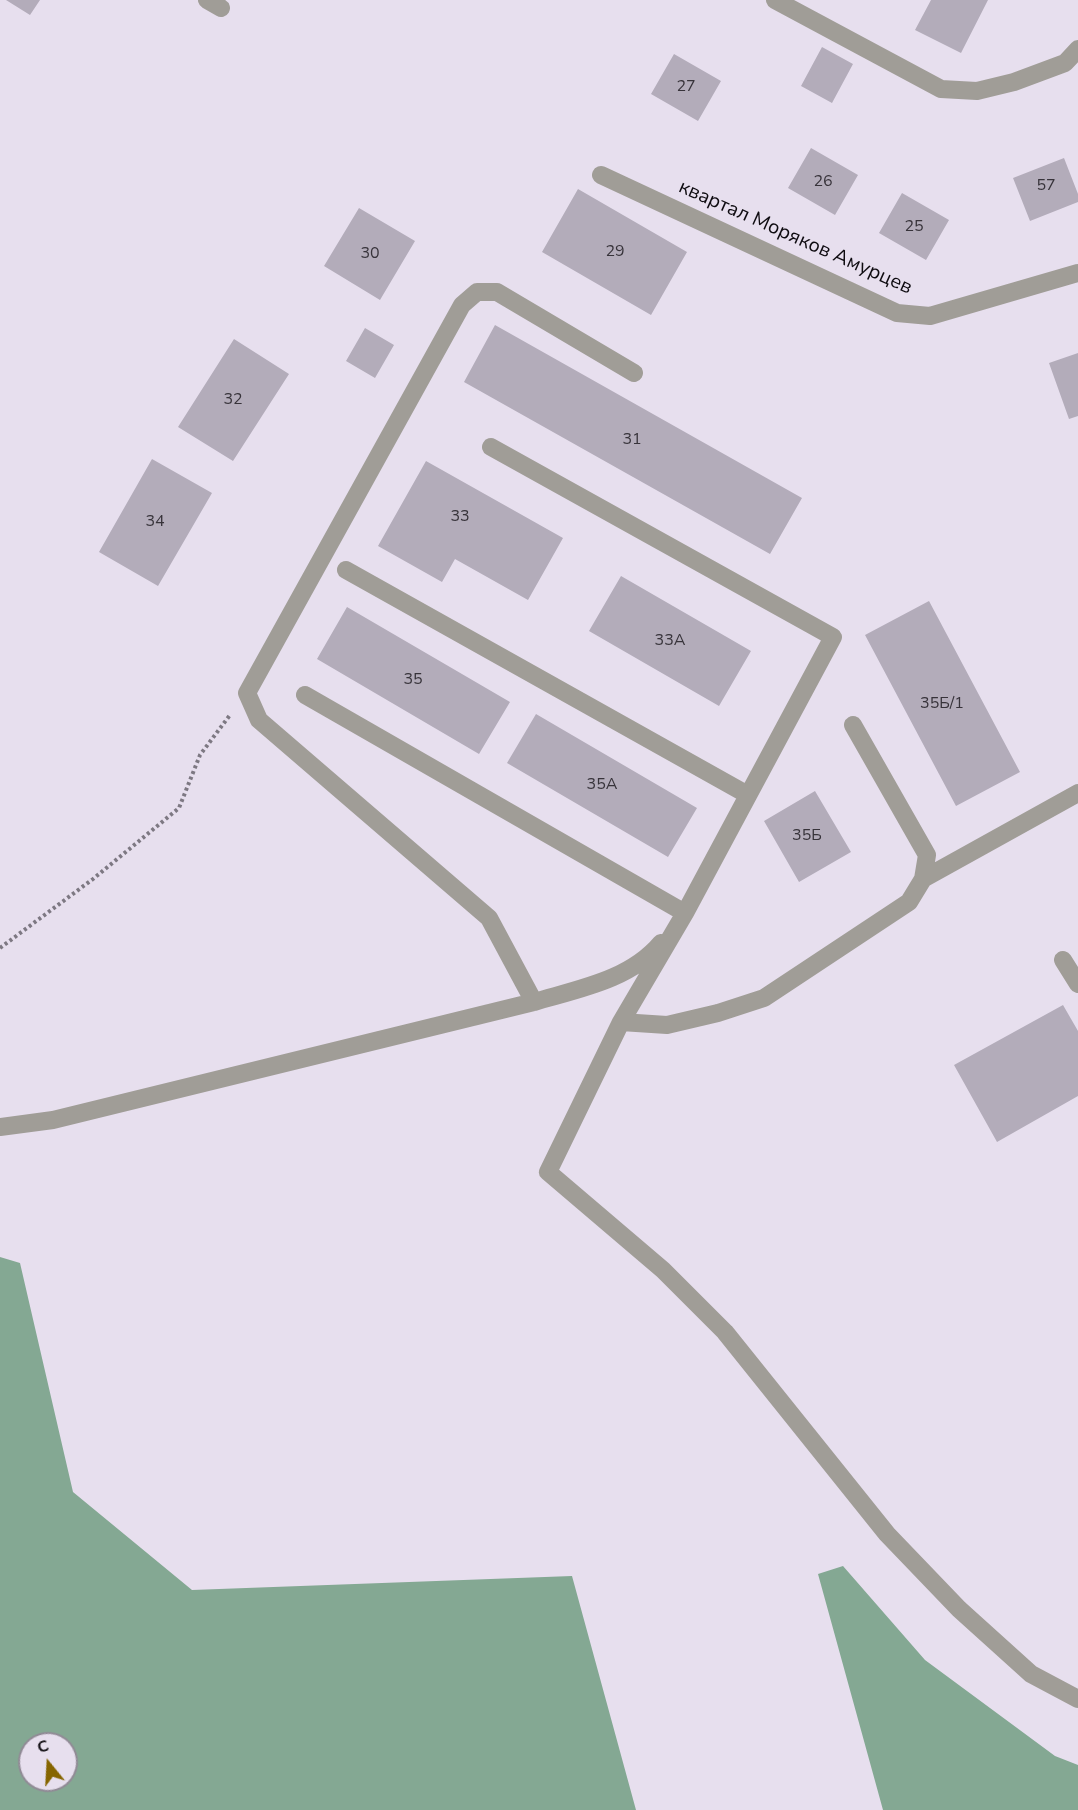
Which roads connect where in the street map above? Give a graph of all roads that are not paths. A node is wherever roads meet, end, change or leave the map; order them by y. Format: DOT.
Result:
graph roads {
  1 [pos="775,0"];
  2 [pos="1078,49"];
  3 [pos="601,175"];
  4 [pos="1078,273"];
  5 [pos="634,374"];
  6 [pos="491,447"];
  7 [pos="346,570"];
  8 [pos="305,695"];
  9 [pos="853,725"];
  10 [pos="1078,793"];
  11 [pos="748,795"];
  12 [pos="923,879"];
  13 [pos="685,913"];
  14 [pos="1063,960"];
  15 [pos="1078,984"];
  16 [pos="534,1002"];
  17 [pos="621,1022"];
  18 [pos="0,1127"];
  19 [pos="1078,1699"];
  1 -- 2 [label="street"];
  3 -- 4 [label="street, квартал Моряков Амурцев"];
  5 -- 16 [label="street"];
  6 -- 11 [label="street"];
  7 -- 11 [label="street"];
  8 -- 13 [label="street"];
  9 -- 12 [label="street"];
  10 -- 12 [label="street"];
  11 -- 13 [label="street"];
  12 -- 17 [label="street"];
  13 -- 16 [label="street"];
  13 -- 17 [label="street"];
  14 -- 15 [label="street"];
  16 -- 18 [label="street"];
  17 -- 19 [label="street"];
}
